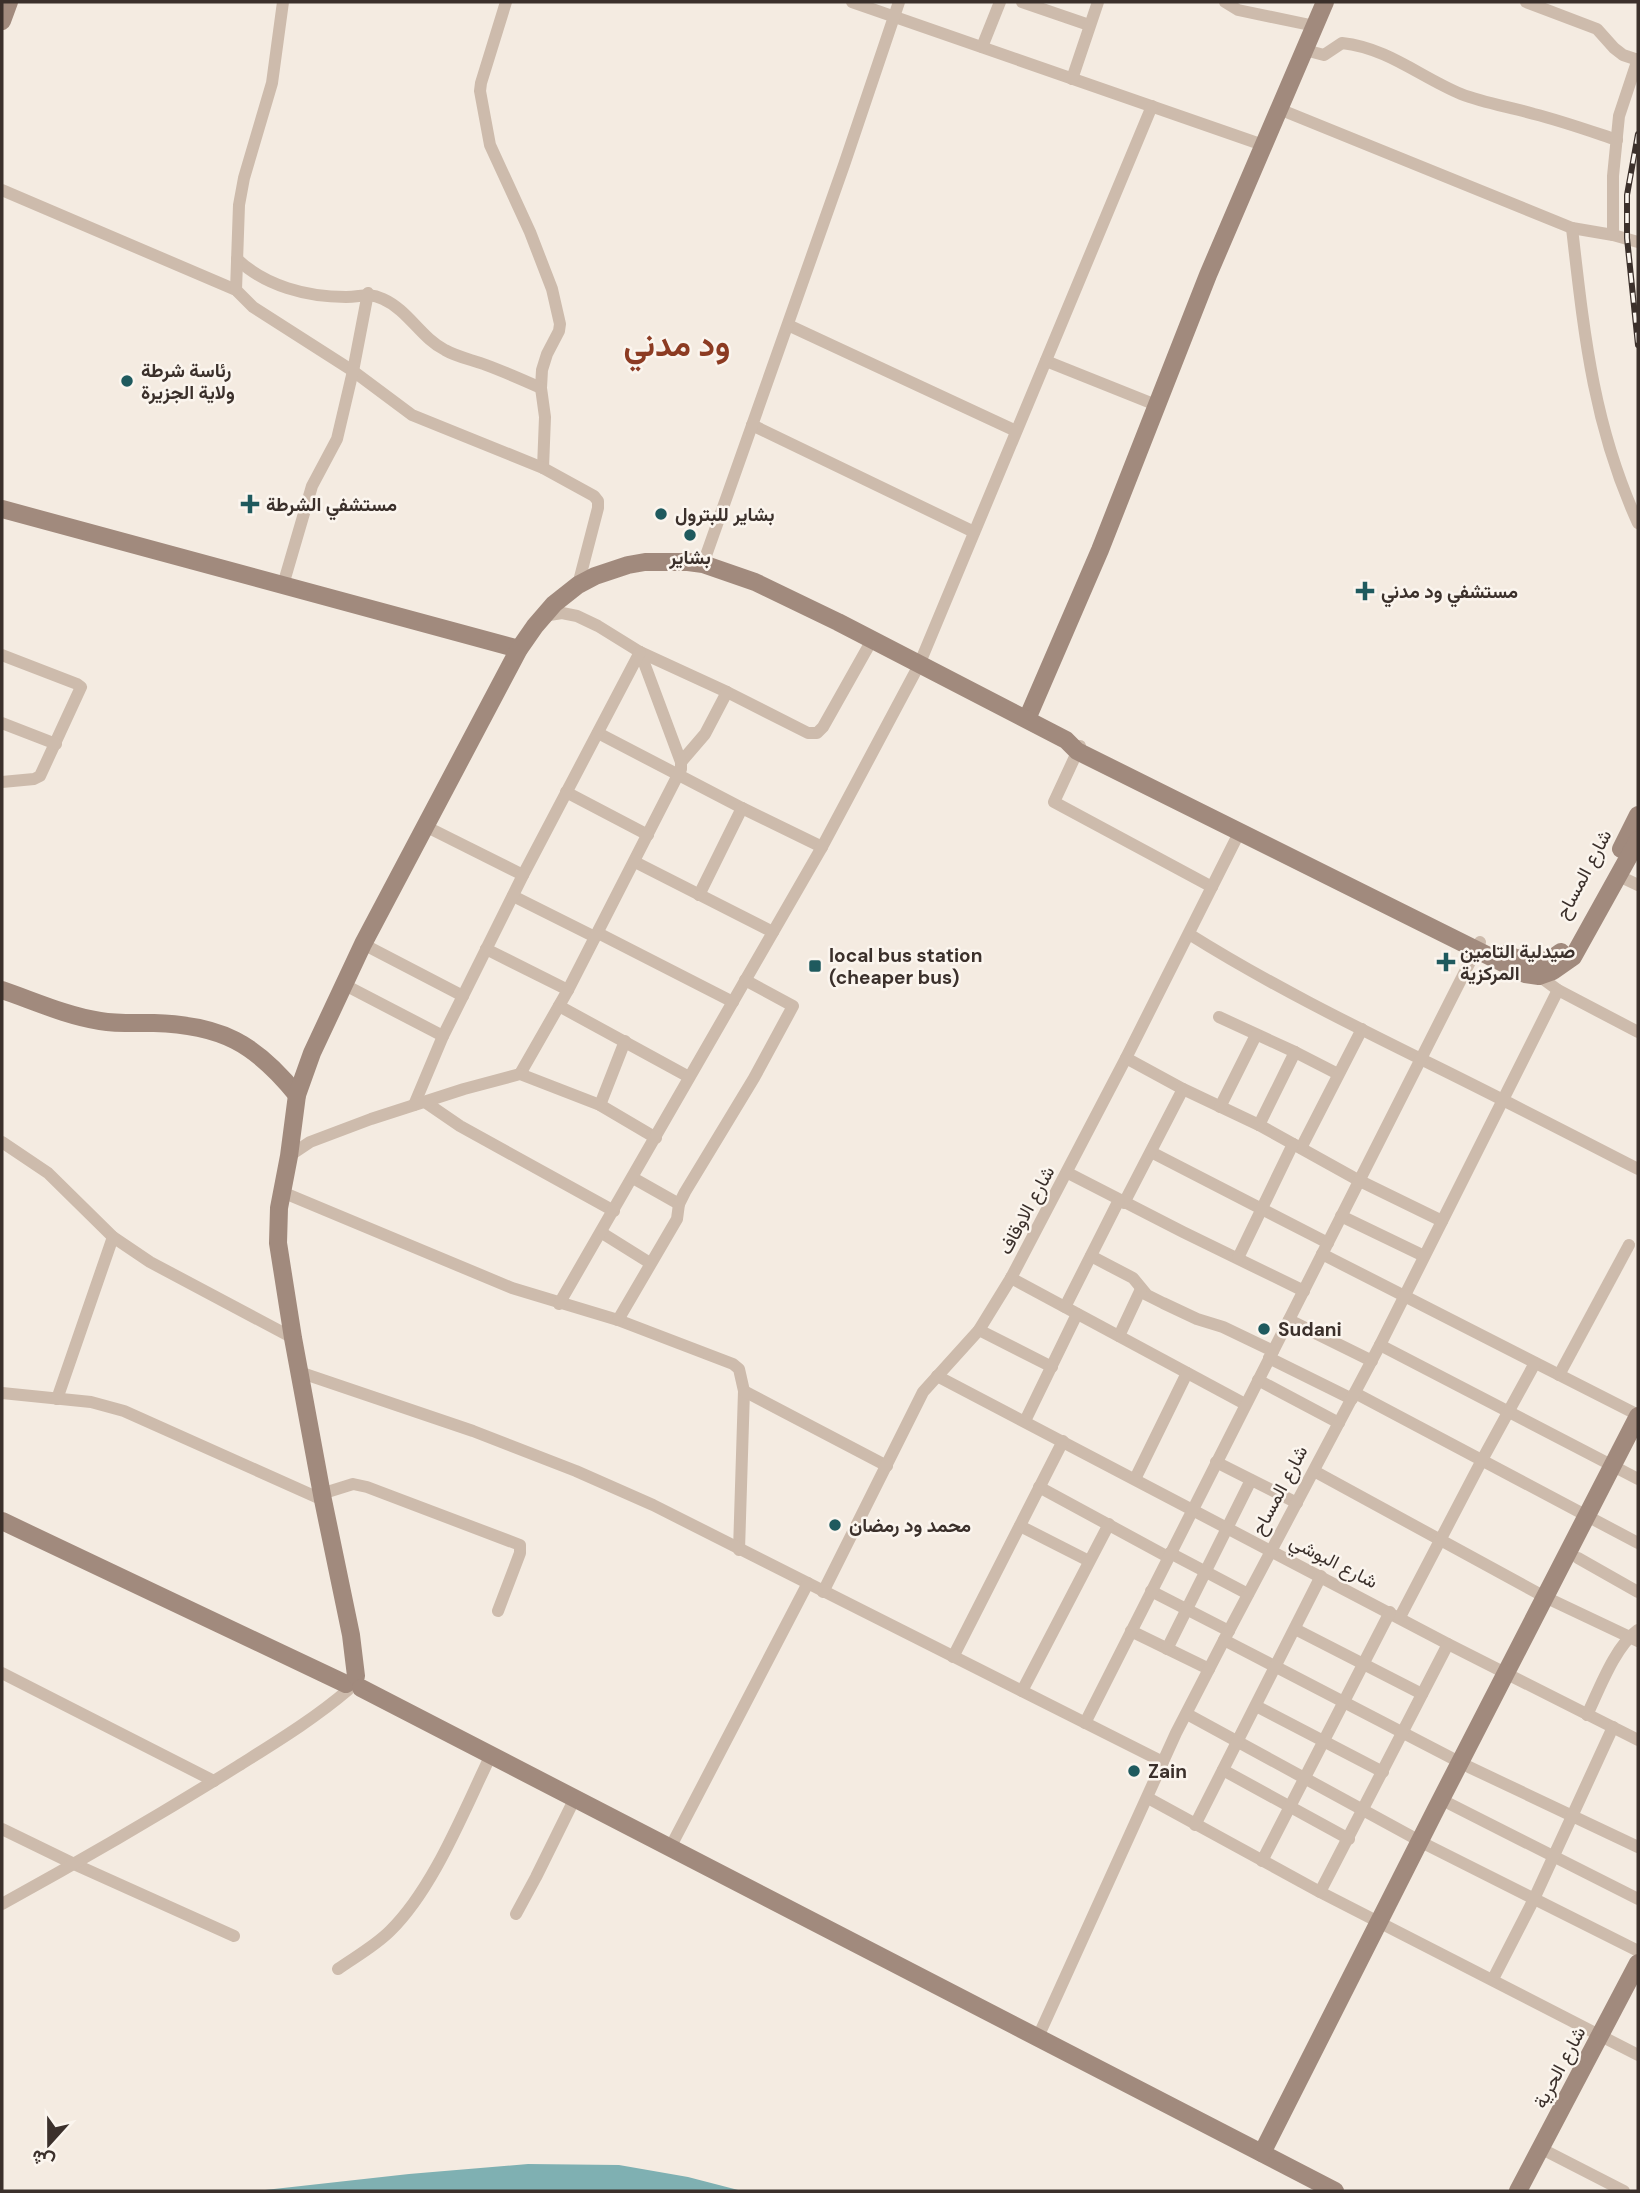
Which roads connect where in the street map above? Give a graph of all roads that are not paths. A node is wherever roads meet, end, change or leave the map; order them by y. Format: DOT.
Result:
graph roads {
  1 [pos="9,2"];
  2 [pos="283,2"];
  3 [pos="506,2"];
  4 [pos="852,2"];
  5 [pos="899,2"];
  6 [pos="1000,2"];
  7 [pos="1022,2"];
  8 [pos="1098,2"];
  9 [pos="1224,2"];
  10 [pos="1325,2"];
  11 [pos="1527,2"];
  12 [pos="894,17"];
  13 [pos="2,21"];
  14 [pos="1089,25"];
  15 [pos="1315,26"];
  16 [pos="982,47"];
  17 [pos="1305,50"];
  18 [pos="1638,59"];
  19 [pos="1072,79"];
  20 [pos="1152,106"];
  21 [pos="1279,109"];
  22 [pos="1617,140"];
  23 [pos="1263,145"];
  24 [pos="2,191"];
  25 [pos="1572,228"];
  26 [pos="1613,235"];
  27 [pos="1638,242"];
  28 [pos="237,259"];
  29 [pos="236,290"];
  30 [pos="368,293"];
  31 [pos="788,325"];
  32 [pos="1046,361"];
  33 [pos="353,371"];
  34 [pos="541,388"];
  35 [pos="1156,405"];
  36 [pos="752,425"];
  37 [pos="1016,431"];
  38 [pos="543,468"];
  39 [pos="5,510"];
  40 [pos="1638,523"];
  41 [pos="2,529"];
  42 [pos="974,532"];
  43 [pos="703,565"];
  44 [pos="283,585"];
  45 [pos="578,585"];
  46 [pos="543,616"];
  47 [pos="872,640"];
  48 [pos="519,649"];
  49 [pos="640,652"];
  50 [pos="2,655"];
  51 [pos="919,665"];
  52 [pos="727,692"];
  53 [pos="1027,719"];
  54 [pos="2,723"];
  55 [pos="598,733"];
  56 [pos="56,744"];
  57 [pos="1075,745"];
  58 [pos="680,768"];
  59 [pos="2,782"];
  60 [pos="566,793"];
  61 [pos="742,808"];
  62 [pos="1638,815"];
  63 [pos="425,826"];
  64 [pos="1240,831"];
  65 [pos="648,835"];
  66 [pos="1638,840"];
  67 [pos="822,847"];
  68 [pos="1306,860"];
  69 [pos="635,862"];
  70 [pos="523,875"];
  71 [pos="1619,876"];
  72 [pos="1638,885"];
  73 [pos="1212,887"];
  74 [pos="513,895"];
  75 [pos="699,895"];
  76 [pos="773,932"];
  77 [pos="1189,934"];
  78 [pos="596,935"];
  79 [pos="363,944"];
  80 [pos="1478,946"];
  81 [pos="486,949"];
  82 [pos="1538,969"];
  83 [pos="745,980"];
  84 [pos="343,984"];
  85 [pos="1558,989"];
  86 [pos="2,990"];
  87 [pos="568,990"];
  88 [pos="463,996"];
  89 [pos="733,1002"];
  90 [pos="559,1006"];
  91 [pos="1219,1017"];
  92 [pos="1362,1029"];
  93 [pos="1638,1032"];
  94 [pos="1256,1035"];
  95 [pos="443,1036"];
  96 [pos="625,1041"];
  97 [pos="1295,1052"];
  98 [pos="1420,1058"];
  99 [pos="1126,1059"];
  100 [pos="520,1074"];
  101 [pos="1338,1074"];
  102 [pos="689,1077"];
  103 [pos="1183,1089"];
  104 [pos="297,1095"];
  105 [pos="1503,1100"];
  106 [pos="419,1104"];
  107 [pos="600,1105"];
  108 [pos="1220,1107"];
  109 [pos="1259,1125"];
  110 [pos="656,1138"];
  111 [pos="2,1142"];
  112 [pos="1297,1146"];
  113 [pos="1151,1152"];
  114 [pos="289,1156"];
  115 [pos="1638,1169"];
  116 [pos="1068,1173"];
  117 [pos="633,1178"];
  118 [pos="1358,1180"];
  119 [pos="282,1192"];
  120 [pos="1122,1201"];
  121 [pos="679,1204"];
  122 [pos="1261,1208"];
  123 [pos="614,1211"];
  124 [pos="1341,1216"];
  125 [pos="1442,1221"];
  126 [pos="601,1233"];
  127 [pos="113,1237"];
  128 [pos="1629,1245"];
  129 [pos="1325,1249"];
  130 [pos="1091,1256"];
  131 [pos="1424,1256"];
  132 [pos="1238,1258"];
  133 [pos="650,1263"];
  134 [pos="1011,1278"];
  135 [pos="1141,1289"];
  136 [pos="1304,1291"];
  137 [pos="1404,1296"];
  138 [pos="559,1304"];
  139 [pos="1065,1307"];
  140 [pos="1077,1314"];
  141 [pos="618,1320"];
  142 [pos="1289,1320"];
  143 [pos="979,1330"];
  144 [pos="1119,1336"];
  145 [pos="293,1338"];
  146 [pos="1380,1345"];
  147 [pos="1271,1355"];
  148 [pos="1372,1361"];
  149 [pos="1535,1363"];
  150 [pos="1052,1367"];
  151 [pos="299,1372"];
  152 [pos="1187,1373"];
  153 [pos="1559,1374"];
  154 [pos="937,1376"];
  155 [pos="1258,1380"];
  156 [pos="744,1391"];
  157 [pos="2,1393"];
  158 [pos="1353,1396"];
  159 [pos="57,1399"];
  160 [pos="1245,1404"];
  161 [pos="1509,1412"];
  162 [pos="1638,1415"];
  163 [pos="1025,1420"];
  164 [pos="1339,1423"];
  165 [pos="1638,1440"];
  166 [pos="1063,1441"];
  167 [pos="1482,1460"];
  168 [pos="1216,1462"];
  169 [pos="887,1465"];
  170 [pos="1314,1471"];
  171 [pos="1624,1472"];
  172 [pos="1135,1479"];
  173 [pos="1251,1480"];
  174 [pos="1040,1487"];
  175 [pos="322,1497"];
  176 [pos="1297,1503"];
  177 [pos="1192,1510"];
  178 [pos="1591,1519"];
  179 [pos="2,1521"];
  180 [pos="1109,1524"];
  181 [pos="1020,1526"];
  182 [pos="1227,1528"];
  183 [pos="1441,1540"];
  184 [pos="1638,1542"];
  185 [pos="739,1550"];
  186 [pos="1271,1550"];
  187 [pos="1169,1555"];
  188 [pos="1578,1558"];
  189 [pos="1089,1561"];
  190 [pos="1205,1571"];
  191 [pos="1321,1576"];
  192 [pos="808,1583"];
  193 [pos="1151,1591"];
  194 [pos="824,1592"];
  195 [pos="1638,1592"];
  196 [pos="1248,1594"];
  197 [pos="1550,1599"];
  198 [pos="1186,1610"];
  199 [pos="498,1611"];
  200 [pos="1395,1615"];
  201 [pos="1294,1629"];
  202 [pos="1131,1631"];
  203 [pos="1226,1636"];
  204 [pos="1635,1636"];
  205 [pos="1448,1644"];
  206 [pos="1167,1649"];
  207 [pos="953,1657"];
  208 [pos="1363,1664"];
  209 [pos="1275,1667"];
  210 [pos="1209,1669"];
  211 [pos="2,1673"];
  212 [pos="1511,1676"];
  213 [pos="353,1685"];
  214 [pos="1022,1691"];
  215 [pos="1422,1694"];
  216 [pos="1343,1701"];
  217 [pos="1256,1706"];
  218 [pos="1187,1714"];
  219 [pos="1587,1715"];
  220 [pos="1085,1723"];
  221 [pos="1613,1727"];
  222 [pos="1403,1733"];
  223 [pos="1323,1740"];
  224 [pos="1638,1740"];
  225 [pos="1238,1742"];
  226 [pos="491,1755"];
  227 [pos="1163,1762"];
  228 [pos="1465,1765"];
  229 [pos="1223,1770"];
  230 [pos="1383,1772"];
  231 [pos="1305,1778"];
  232 [pos="214,1781"];
  233 [pos="575,1798"];
  234 [pos="1148,1798"];
  235 [pos="1450,1804"];
  236 [pos="1290,1807"];
  237 [pos="1364,1810"];
  238 [pos="1572,1816"];
  239 [pos="1195,1825"];
  240 [pos="2,1829"];
  241 [pos="1349,1839"];
  242 [pos="1424,1843"];
  243 [pos="670,1847"];
  244 [pos="1638,1847"];
  245 [pos="1553,1856"];
  246 [pos="1262,1861"];
  247 [pos="74,1864"];
  248 [pos="1320,1892"];
  249 [pos="1534,1899"];
  250 [pos="1638,1899"];
  251 [pos="2,1904"];
  252 [pos="516,1914"];
  253 [pos="1384,1923"];
  254 [pos="234,1936"];
  255 [pos="1638,1951"];
  256 [pos="1638,1963"];
  257 [pos="338,1969"];
  258 [pos="1493,1979"];
  259 [pos="1600,2036"];
  260 [pos="1038,2038"];
  261 [pos="1638,2055"];
  262 [pos="1540,2148"];
  263 [pos="1267,2156"];
  264 [pos="1335,2191"];
  265 [pos="1518,2191"];
  266 [pos="1624,2191"];
  1 -- 13 [label="main road"];
  2 -- 28 [label="street"];
  3 -- 34 [label="street"];
  4 -- 12 [label="street"];
  5 -- 12 [label="street"];
  6 -- 16 [label="street"];
  7 -- 14 [label="street"];
  8 -- 14 [label="street"];
  9 -- 15 [label="street"];
  10 -- 15 [label="main road"];
  11 -- 18 [label="street"];
  12 -- 16 [label="street"];
  12 -- 31 [label="street"];
  14 -- 19 [label="street"];
  15 -- 17 [label="main road"];
  16 -- 19 [label="street"];
  17 -- 21 [label="main road"];
  17 -- 22 [label="street"];
  18 -- 22 [label="street"];
  19 -- 20 [label="street"];
  20 -- 23 [label="street"];
  20 -- 32 [label="street"];
  21 -- 23 [label="main road"];
  21 -- 25 [label="street"];
  22 -- 26 [label="street"];
  23 -- 35 [label="main road"];
  24 -- 29 [label="street"];
  25 -- 26 [label="street"];
  25 -- 40 [label="street"];
  26 -- 27 [label="street"];
  28 -- 29 [label="street"];
  28 -- 30 [label="street"];
  29 -- 33 [label="street"];
  30 -- 33 [label="street"];
  30 -- 34 [label="street"];
  31 -- 36 [label="street"];
  31 -- 37 [label="street"];
  32 -- 35 [label="street"];
  32 -- 37 [label="street"];
  33 -- 38 [label="street"];
  33 -- 44 [label="street"];
  34 -- 38 [label="street"];
  35 -- 53 [label="main road"];
  36 -- 42 [label="street"];
  36 -- 43 [label="street"];
  37 -- 42 [label="street"];
  38 -- 45 [label="street"];
  39 -- 41 [label="main road"];
  39 -- 44 [label="main road"];
  42 -- 51 [label="street"];
  43 -- 45 [label="main road"];
  43 -- 47 [label="main road"];
  44 -- 48 [label="main road"];
  45 -- 46 [label="main road"];
  46 -- 48 [label="main road"];
  46 -- 49 [label="street"];
  47 -- 51 [label="main road"];
  47 -- 52 [label="street"];
  48 -- 63 [label="main road"];
  49 -- 52 [label="street"];
  49 -- 55 [label="street"];
  49 -- 58 [label="street"];
  50 -- 56 [label="street"];
  51 -- 53 [label="main road"];
  51 -- 67 [label="street"];
  52 -- 58 [label="street"];
  53 -- 57 [label="main road"];
  54 -- 56 [label="street"];
  55 -- 58 [label="street"];
  55 -- 60 [label="street"];
  56 -- 59 [label="street"];
  57 -- 64 [label="main road"];
  57 -- 68 [label="main road"];
  57 -- 73 [label="street"];
  58 -- 61 [label="street"];
  58 -- 65 [label="street"];
  60 -- 65 [label="street"];
  60 -- 70 [label="street"];
  61 -- 67 [label="street"];
  61 -- 75 [label="street"];
  62 -- 82 [label="main road, شارع المساح"];
  63 -- 70 [label="street"];
  63 -- 79 [label="main road"];
  64 -- 68 [label="main road"];
  64 -- 73 [label="street, شارع الاوقاف"];
  65 -- 69 [label="street"];
  66 -- 71 [label="main road, شارع المساح"];
  67 -- 76 [label="street"];
  68 -- 80 [label="main road"];
  69 -- 75 [label="street"];
  69 -- 78 [label="street"];
  70 -- 74 [label="street"];
  71 -- 72 [label="street"];
  71 -- 82 [label="main road, شارع المساح"];
  73 -- 77 [label="street, شارع الاوقاف"];
  74 -- 78 [label="street"];
  74 -- 81 [label="street"];
  75 -- 76 [label="street"];
  76 -- 83 [label="street"];
  77 -- 92 [label="street"];
  77 -- 99 [label="street, شارع الاوقاف"];
  78 -- 87 [label="street"];
  78 -- 89 [label="street"];
  79 -- 84 [label="main road"];
  79 -- 88 [label="street"];
  80 -- 82 [label="main road"];
  80 -- 98 [label="street"];
  81 -- 87 [label="street"];
  81 -- 88 [label="street"];
  82 -- 85 [label="street"];
  83 -- 89 [label="street"];
  83 -- 121 [label="street"];
  84 -- 95 [label="street"];
  84 -- 104 [label="main road"];
  85 -- 93 [label="street"];
  85 -- 105 [label="street, شارع المساح"];
  86 -- 104 [label="main road"];
  87 -- 90 [label="street"];
  88 -- 95 [label="street"];
  89 -- 102 [label="street"];
  90 -- 96 [label="street"];
  90 -- 100 [label="street"];
  91 -- 94 [label="street"];
  92 -- 98 [label="street"];
  92 -- 101 [label="street"];
  94 -- 97 [label="street"];
  94 -- 108 [label="street"];
  95 -- 106 [label="street"];
  96 -- 102 [label="street"];
  96 -- 107 [label="street"];
  97 -- 101 [label="street"];
  97 -- 109 [label="street"];
  98 -- 105 [label="street"];
  98 -- 118 [label="street"];
  99 -- 103 [label="street"];
  99 -- 116 [label="street, شارع الاوقاف"];
  100 -- 106 [label="street"];
  100 -- 107 [label="street"];
  101 -- 112 [label="street"];
  102 -- 110 [label="street"];
  103 -- 108 [label="street"];
  103 -- 113 [label="street"];
  104 -- 114 [label="main road"];
  105 -- 115 [label="street"];
  105 -- 125 [label="street, شارع المساح"];
  106 -- 114 [label="street"];
  106 -- 123 [label="street"];
  107 -- 110 [label="street"];
  108 -- 109 [label="street"];
  109 -- 112 [label="street"];
  110 -- 117 [label="street"];
  111 -- 127 [label="street"];
  112 -- 118 [label="street"];
  112 -- 122 [label="street"];
  113 -- 120 [label="street"];
  113 -- 122 [label="street"];
  114 -- 119 [label="main road"];
  116 -- 120 [label="street"];
  116 -- 134 [label="street, شارع الاوقاف"];
  117 -- 121 [label="street"];
  117 -- 123 [label="street"];
  118 -- 124 [label="street"];
  118 -- 125 [label="street"];
  119 -- 138 [label="street"];
  119 -- 145 [label="main road"];
  120 -- 130 [label="street"];
  120 -- 132 [label="street"];
  121 -- 133 [label="street"];
  122 -- 129 [label="street"];
  122 -- 132 [label="street"];
  123 -- 126 [label="street"];
  124 -- 129 [label="street"];
  124 -- 131 [label="street"];
  125 -- 131 [label="street, شارع المساح"];
  126 -- 133 [label="street"];
  126 -- 138 [label="street"];
  127 -- 145 [label="street"];
  127 -- 159 [label="street"];
  128 -- 153 [label="street"];
  129 -- 136 [label="street"];
  129 -- 137 [label="street"];
  130 -- 135 [label="street"];
  130 -- 139 [label="street"];
  131 -- 137 [label="street, شارع المساح"];
  132 -- 136 [label="street"];
  133 -- 141 [label="street"];
  134 -- 139 [label="street"];
  134 -- 143 [label="street, شارع الاوقاف"];
  135 -- 144 [label="street"];
  135 -- 147 [label="street"];
  136 -- 142 [label="street"];
  137 -- 146 [label="street, شارع المساح"];
  137 -- 149 [label="street"];
  138 -- 141 [label="street"];
  139 -- 140 [label="street"];
  140 -- 144 [label="street"];
  140 -- 150 [label="street"];
  141 -- 156 [label="street"];
  142 -- 147 [label="street"];
  142 -- 148 [label="street"];
  143 -- 150 [label="street"];
  143 -- 154 [label="street, شارع الاوقاف"];
  144 -- 152 [label="street"];
  145 -- 151 [label="main road"];
  146 -- 148 [label="street, شارع المساح"];
  146 -- 161 [label="street"];
  147 -- 155 [label="street"];
  147 -- 158 [label="street"];
  148 -- 158 [label="street, شارع المساح"];
  149 -- 153 [label="street"];
  149 -- 161 [label="street"];
  150 -- 163 [label="street"];
  151 -- 175 [label="main road"];
  151 -- 185 [label="street"];
  152 -- 160 [label="street"];
  152 -- 172 [label="street"];
  153 -- 162 [label="street"];
  154 -- 163 [label="street, شارع البوشي"];
  154 -- 169 [label="street, شارع الاوقاف"];
  155 -- 160 [label="street"];
  155 -- 164 [label="street"];
  156 -- 169 [label="street"];
  156 -- 185 [label="street"];
  157 -- 159 [label="street"];
  158 -- 164 [label="street, شارع المساح"];
  158 -- 167 [label="street"];
  159 -- 175 [label="street"];
  160 -- 168 [label="street"];
  161 -- 167 [label="street"];
  161 -- 171 [label="street"];
  162 -- 171 [label="main road"];
  163 -- 166 [label="street, شارع البوشي"];
  164 -- 170 [label="street, شارع المساح"];
  165 -- 171 [label="main road"];
  166 -- 172 [label="street, شارع البوشي"];
  166 -- 174 [label="street"];
  167 -- 178 [label="street"];
  167 -- 183 [label="street"];
  168 -- 173 [label="street"];
  168 -- 177 [label="street"];
  169 -- 194 [label="street, شارع الاوقاف"];
  170 -- 176 [label="street, شارع المساح"];
  170 -- 183 [label="street"];
  171 -- 178 [label="main road"];
  172 -- 177 [label="street, شارع البوشي"];
  173 -- 176 [label="street"];
  173 -- 182 [label="street"];
  174 -- 180 [label="street"];
  174 -- 181 [label="street"];
  175 -- 199 [label="street"];
  175 -- 213 [label="main road"];
  176 -- 186 [label="street, شارع المساح"];
  177 -- 182 [label="street, شارع البوشي"];
  177 -- 187 [label="street"];
  178 -- 184 [label="street"];
  178 -- 188 [label="main road"];
  178 -- 197 [label="main road"];
  179 -- 213 [label="main road"];
  180 -- 187 [label="street"];
  180 -- 189 [label="street"];
  181 -- 189 [label="street"];
  181 -- 207 [label="street"];
  182 -- 186 [label="street, شارع البوشي"];
  182 -- 190 [label="street"];
  183 -- 197 [label="street"];
  183 -- 200 [label="street"];
  185 -- 192 [label="street"];
  186 -- 191 [label="street, شارع البوشي"];
  186 -- 196 [label="street, شارع المساح"];
  187 -- 190 [label="street"];
  187 -- 193 [label="street"];
  188 -- 195 [label="street"];
  188 -- 197 [label="main road"];
  189 -- 214 [label="street"];
  190 -- 196 [label="street"];
  190 -- 198 [label="street"];
  191 -- 200 [label="street, شارع البوشي"];
  191 -- 201 [label="street"];
  192 -- 194 [label="street"];
  192 -- 243 [label="street"];
  193 -- 198 [label="street"];
  193 -- 202 [label="street"];
  194 -- 207 [label="street"];
  196 -- 203 [label="street, شارع المساح"];
  197 -- 204 [label="street"];
  197 -- 212 [label="main road"];
  198 -- 203 [label="street"];
  198 -- 206 [label="street"];
  200 -- 205 [label="street, شارع البوشي"];
  200 -- 208 [label="street"];
  201 -- 208 [label="street"];
  201 -- 209 [label="street"];
  202 -- 206 [label="street"];
  202 -- 220 [label="street"];
  203 -- 209 [label="street"];
  203 -- 210 [label="street, شارع المساح"];
  204 -- 219 [label="street"];
  205 -- 212 [label="street, شارع البوشي"];
  205 -- 215 [label="street"];
  206 -- 210 [label="street"];
  207 -- 214 [label="street"];
  208 -- 215 [label="street"];
  208 -- 216 [label="street"];
  209 -- 216 [label="street"];
  209 -- 217 [label="street"];
  210 -- 218 [label="street, شارع المساح"];
  211 -- 232 [label="street"];
  212 -- 219 [label="street, شارع البوشي"];
  212 -- 228 [label="main road"];
  213 -- 226 [label="main road"];
  213 -- 232 [label="street"];
  214 -- 220 [label="street"];
  215 -- 222 [label="street"];
  216 -- 222 [label="street"];
  216 -- 223 [label="street"];
  217 -- 223 [label="street"];
  217 -- 225 [label="street"];
  218 -- 225 [label="street"];
  218 -- 227 [label="street, شارع المساح"];
  219 -- 221 [label="street, شارع البوشي"];
  220 -- 227 [label="street"];
  221 -- 224 [label="street, شارع البوشي"];
  221 -- 238 [label="street"];
  222 -- 228 [label="street"];
  222 -- 230 [label="street"];
  223 -- 230 [label="street"];
  223 -- 231 [label="street"];
  225 -- 229 [label="street"];
  225 -- 231 [label="street"];
  226 -- 233 [label="main road"];
  226 -- 257 [label="street"];
  227 -- 234 [label="street, شارع المساح"];
  228 -- 235 [label="main road"];
  228 -- 238 [label="street"];
  228 -- 242 [label="main road"];
  229 -- 236 [label="street"];
  229 -- 239 [label="street"];
  230 -- 237 [label="street"];
  231 -- 236 [label="street"];
  231 -- 237 [label="street"];
  232 -- 247 [label="street"];
  233 -- 243 [label="main road"];
  233 -- 252 [label="street"];
  234 -- 239 [label="street"];
  234 -- 260 [label="street, شارع المساح"];
  235 -- 242 [label="main road"];
  235 -- 245 [label="street"];
  236 -- 241 [label="street"];
  236 -- 246 [label="street"];
  237 -- 241 [label="street"];
  237 -- 242 [label="street"];
  238 -- 244 [label="street"];
  238 -- 245 [label="street"];
  239 -- 246 [label="street"];
  240 -- 247 [label="street"];
  241 -- 248 [label="street"];
  242 -- 249 [label="street"];
  242 -- 253 [label="main road"];
  243 -- 260 [label="main road"];
  245 -- 249 [label="street"];
  245 -- 250 [label="street"];
  246 -- 248 [label="street"];
  247 -- 251 [label="street"];
  247 -- 254 [label="street"];
  248 -- 253 [label="street"];
  249 -- 255 [label="street"];
  249 -- 258 [label="street"];
  253 -- 258 [label="street"];
  253 -- 263 [label="main road"];
  256 -- 259 [label="main road, شارع الحرية"];
  258 -- 259 [label="street"];
  259 -- 261 [label="street"];
  259 -- 262 [label="main road, شارع الحرية"];
  260 -- 263 [label="main road"];
  262 -- 265 [label="main road, شارع الحرية"];
  262 -- 266 [label="street"];
  263 -- 264 [label="main road"];
}
